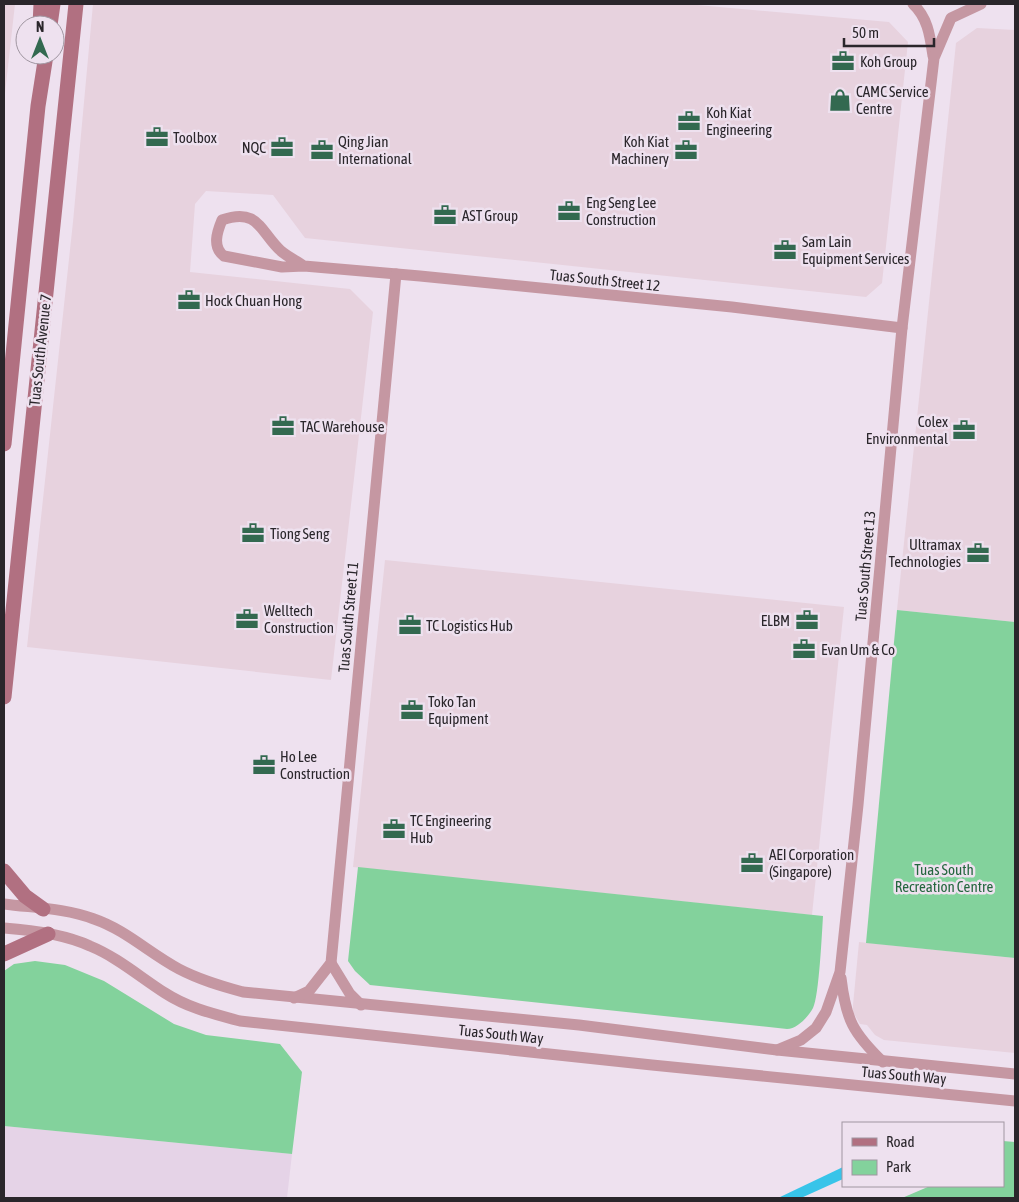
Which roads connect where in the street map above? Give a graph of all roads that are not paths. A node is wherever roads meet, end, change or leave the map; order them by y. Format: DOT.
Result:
graph roads {
  1 [pos="76,4"];
  2 [pos="913,4"];
  3 [pos="981,4"];
  4 [pos="934,58"];
  5 [pos="37,65"];
  6 [pos="44,65"];
  7 [pos="38,106"];
  8 [pos="304,266"];
  9 [pos="396,274"];
  10 [pos="902,328"];
  11 [pos="8,364"];
  12 [pos="4,444"];
  13 [pos="4,696"];
  14 [pos="4,871"];
  15 [pos="4,904"];
  16 [pos="43,909"];
  17 [pos="4,928"];
  18 [pos="48,934"];
  19 [pos="4,954"];
  20 [pos="331,963"];
  21 [pos="840,972"];
  22 [pos="294,998"];
  23 [pos="361,1005"];
  24 [pos="777,1050"];
  25 [pos="883,1062"];
  26 [pos="1015,1074"];
  27 [pos="1015,1101"];
  1 -- 13 [label="street, Tuas South Avenue 7"];
  2 -- 4 [label="street, Tuas South Street 13"];
  3 -- 4 [label="street, Tuas South Street 13"];
  4 -- 10 [label="street, Tuas South Street 13"];
  5 -- 7 [label="street"];
  6 -- 7 [label="street, Tuas South Avenue 7"];
  7 -- 11 [label="street, Tuas South Avenue 7"];
  8 -- 8 [label="street, Tuas South Street 12"];
  8 -- 9 [label="street, Tuas South Street 12"];
  9 -- 10 [label="street, Tuas South Street 12"];
  9 -- 20 [label="street, Tuas South Street 11"];
  10 -- 21 [label="street, Tuas South Street 13"];
  11 -- 12 [label="street, Tuas South Avenue 7"];
  14 -- 16 [label="street"];
  15 -- 16 [label="street, Tuas South Way"];
  16 -- 22 [label="street, Tuas South Way"];
  17 -- 18 [label="street, Tuas South Way"];
  18 -- 19 [label="street"];
  18 -- 27 [label="street, Tuas South Way"];
  20 -- 22 [label="street"];
  20 -- 23 [label="street"];
  21 -- 24 [label="street, Tuas South Street 13"];
  21 -- 25 [label="street"];
  22 -- 23 [label="street, Tuas South Way"];
  23 -- 24 [label="street, Tuas South Way"];
  24 -- 25 [label="street, Tuas South Way"];
  25 -- 26 [label="street, Tuas South Way"];
}
